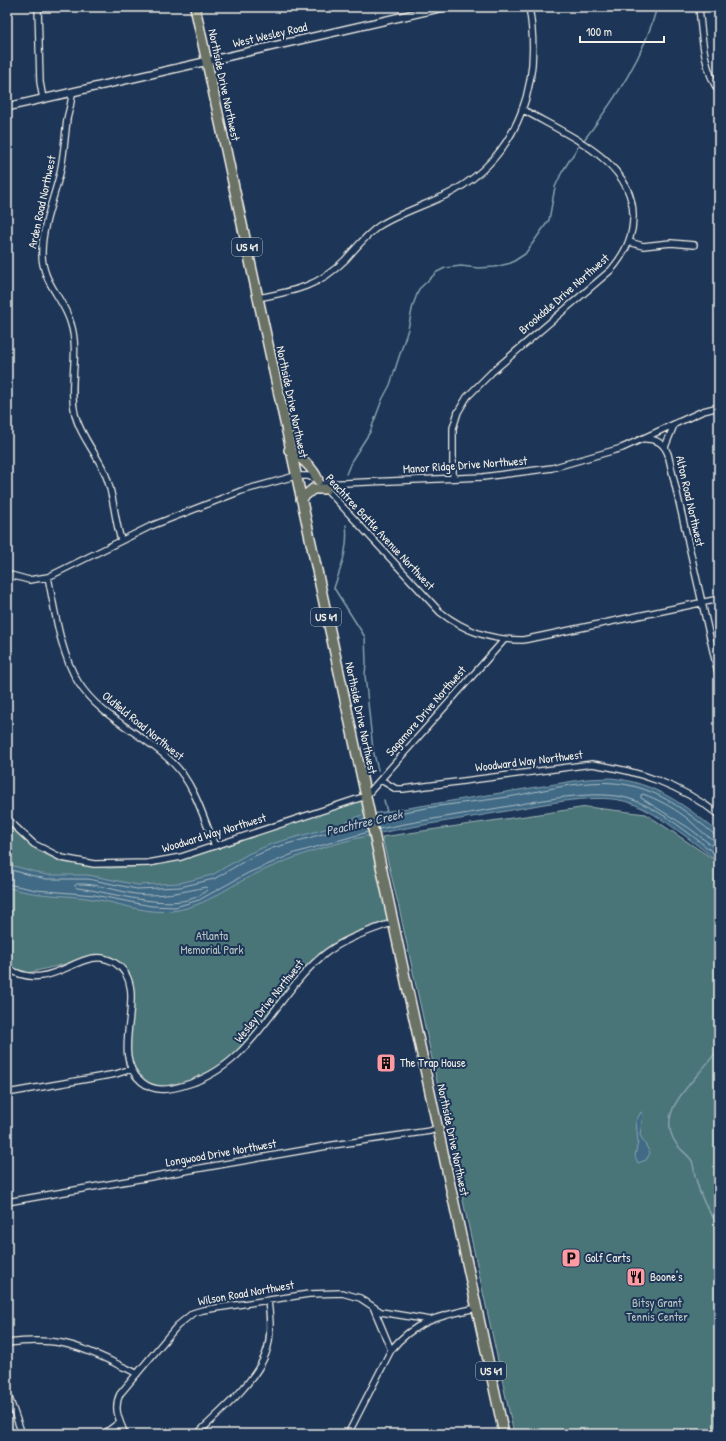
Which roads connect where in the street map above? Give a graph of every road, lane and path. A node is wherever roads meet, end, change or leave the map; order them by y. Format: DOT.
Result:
graph roads {
  1 [pos="38,7"];
  2 [pos="195,7"];
  3 [pos="444,7"];
  4 [pos="529,7"];
  5 [pos="699,7"];
  6 [pos="206,60"];
  7 [pos="72,92"];
  8 [pos="719,92"];
  9 [pos="43,99"];
  10 [pos="7,107"];
  11 [pos="522,109"];
  12 [pos="629,242"];
  13 [pos="694,245"];
  14 [pos="258,298"];
  15 [pos="719,407"];
  16 [pos="674,426"];
  17 [pos="645,439"];
  18 [pos="665,447"];
  19 [pos="290,450"];
  20 [pos="295,476"];
  21 [pos="453,478"];
  22 [pos="322,484"];
  23 [pos="301,499"];
  24 [pos="121,540"];
  25 [pos="7,574"];
  26 [pos="48,577"];
  27 [pos="719,599"];
  28 [pos="702,602"];
  29 [pos="504,640"];
  30 [pos="719,677"];
  31 [pos="381,780"];
  32 [pos="366,796"];
  33 [pos="719,815"];
  34 [pos="7,819"];
  35 [pos="215,846"];
  36 [pos="394,922"];
  37 [pos="7,968"];
  38 [pos="131,1069"];
  39 [pos="7,1093"];
  40 [pos="438,1128"];
  41 [pos="7,1202"];
  42 [pos="268,1301"];
  43 [pos="477,1308"];
  44 [pos="374,1309"];
  45 [pos="430,1320"];
  46 [pos="7,1343"];
  47 [pos="391,1350"];
  48 [pos="136,1374"];
  49 [pos="7,1392"];
  50 [pos="120,1422"];
  51 [pos="22,1434"];
  52 [pos="104,1434"];
  53 [pos="125,1434"];
  54 [pos="197,1434"];
  55 [pos="348,1434"];
  56 [pos="504,1434"];
  1 -- 9 [label="street"];
  2 -- 6 [label="main road, Northside Drive Northwest / US 41"];
  3 -- 6 [label="street, West Wesley Road"];
  4 -- 11 [label="street"];
  5 -- 8 [label="street"];
  6 -- 7 [label="street, West Wesley Road"];
  6 -- 14 [label="main road, Northside Drive Northwest / US 41"];
  7 -- 9 [label="street, West Wesley Road"];
  7 -- 24 [label="street, Arden Road Northwest"];
  9 -- 10 [label="street, West Wesley Road"];
  11 -- 12 [label="street, Brookdale Drive Northwest"];
  11 -- 14 [label="street"];
  12 -- 13 [label="street"];
  12 -- 21 [label="street, Brookdale Drive Northwest"];
  14 -- 19 [label="main road, Northside Drive Northwest / US 41"];
  15 -- 16 [label="street, Manor Ridge Drive Northwest"];
  16 -- 17 [label="street, Manor Ridge Drive Northwest"];
  16 -- 18 [label="street, Alton Road Northwest"];
  17 -- 18 [label="street, Alton Road Northwest"];
  17 -- 21 [label="street, Manor Ridge Drive Northwest"];
  18 -- 28 [label="street, Alton Road Northwest"];
  19 -- 20 [label="main road, Northside Drive Northwest / US 41"];
  19 -- 22 [label="main road"];
  20 -- 22 [label="street, Peachtree Battle Avenue Northwest"];
  20 -- 23 [label="main road, Northside Drive Northwest / US 41"];
  20 -- 24 [label="street, Peachtree Battle Avenue Northwest"];
  21 -- 22 [label="street, Manor Ridge Drive Northwest"];
  22 -- 23 [label="main road"];
  22 -- 29 [label="street, Peachtree Battle Avenue Northwest"];
  23 -- 32 [label="main road, Northside Drive Northwest / US 41"];
  24 -- 26 [label="street, Peachtree Battle Avenue Northwest"];
  25 -- 26 [label="street, Peachtree Battle Avenue Northwest"];
  26 -- 35 [label="street, Oldfield Road Northwest"];
  27 -- 28 [label="street, Peachtree Battle Avenue Northwest"];
  28 -- 29 [label="street, Peachtree Battle Avenue Northwest"];
  28 -- 30 [label="street, Alton Road Northwest"];
  29 -- 31 [label="street, Sagamore Drive Northwest"];
  31 -- 32 [label="street, Sagamore Drive Northwest"];
  31 -- 33 [label="street, Woodward Way Northwest"];
  32 -- 35 [label="street, Woodward Way Northwest"];
  32 -- 36 [label="main road, Northside Drive Northwest / US 41"];
  34 -- 35 [label="street, Woodward Way Northwest"];
  36 -- 38 [label="street, Wesley Drive Northwest"];
  36 -- 40 [label="main road, Northside Drive Northwest / US 41"];
  37 -- 38 [label="street"];
  38 -- 39 [label="street"];
  40 -- 41 [label="street, Longwood Drive Northwest"];
  40 -- 43 [label="main road, Northside Drive Northwest / US 41"];
  42 -- 44 [label="street, Wilson Road Northwest"];
  42 -- 48 [label="street, Wilson Road Northwest"];
  42 -- 54 [label="street"];
  43 -- 45 [label="street"];
  43 -- 56 [label="main road, Northside Drive Northwest / US 41"];
  44 -- 45 [label="street, Wilson Road Northwest"];
  44 -- 47 [label="street"];
  45 -- 47 [label="street"];
  46 -- 48 [label="street"];
  47 -- 55 [label="street"];
  48 -- 50 [label="street, Wilson Road Northwest"];
  49 -- 51 [label="street"];
  50 -- 52 [label="street"];
  50 -- 53 [label="street, Wilson Road Northwest"];
}
